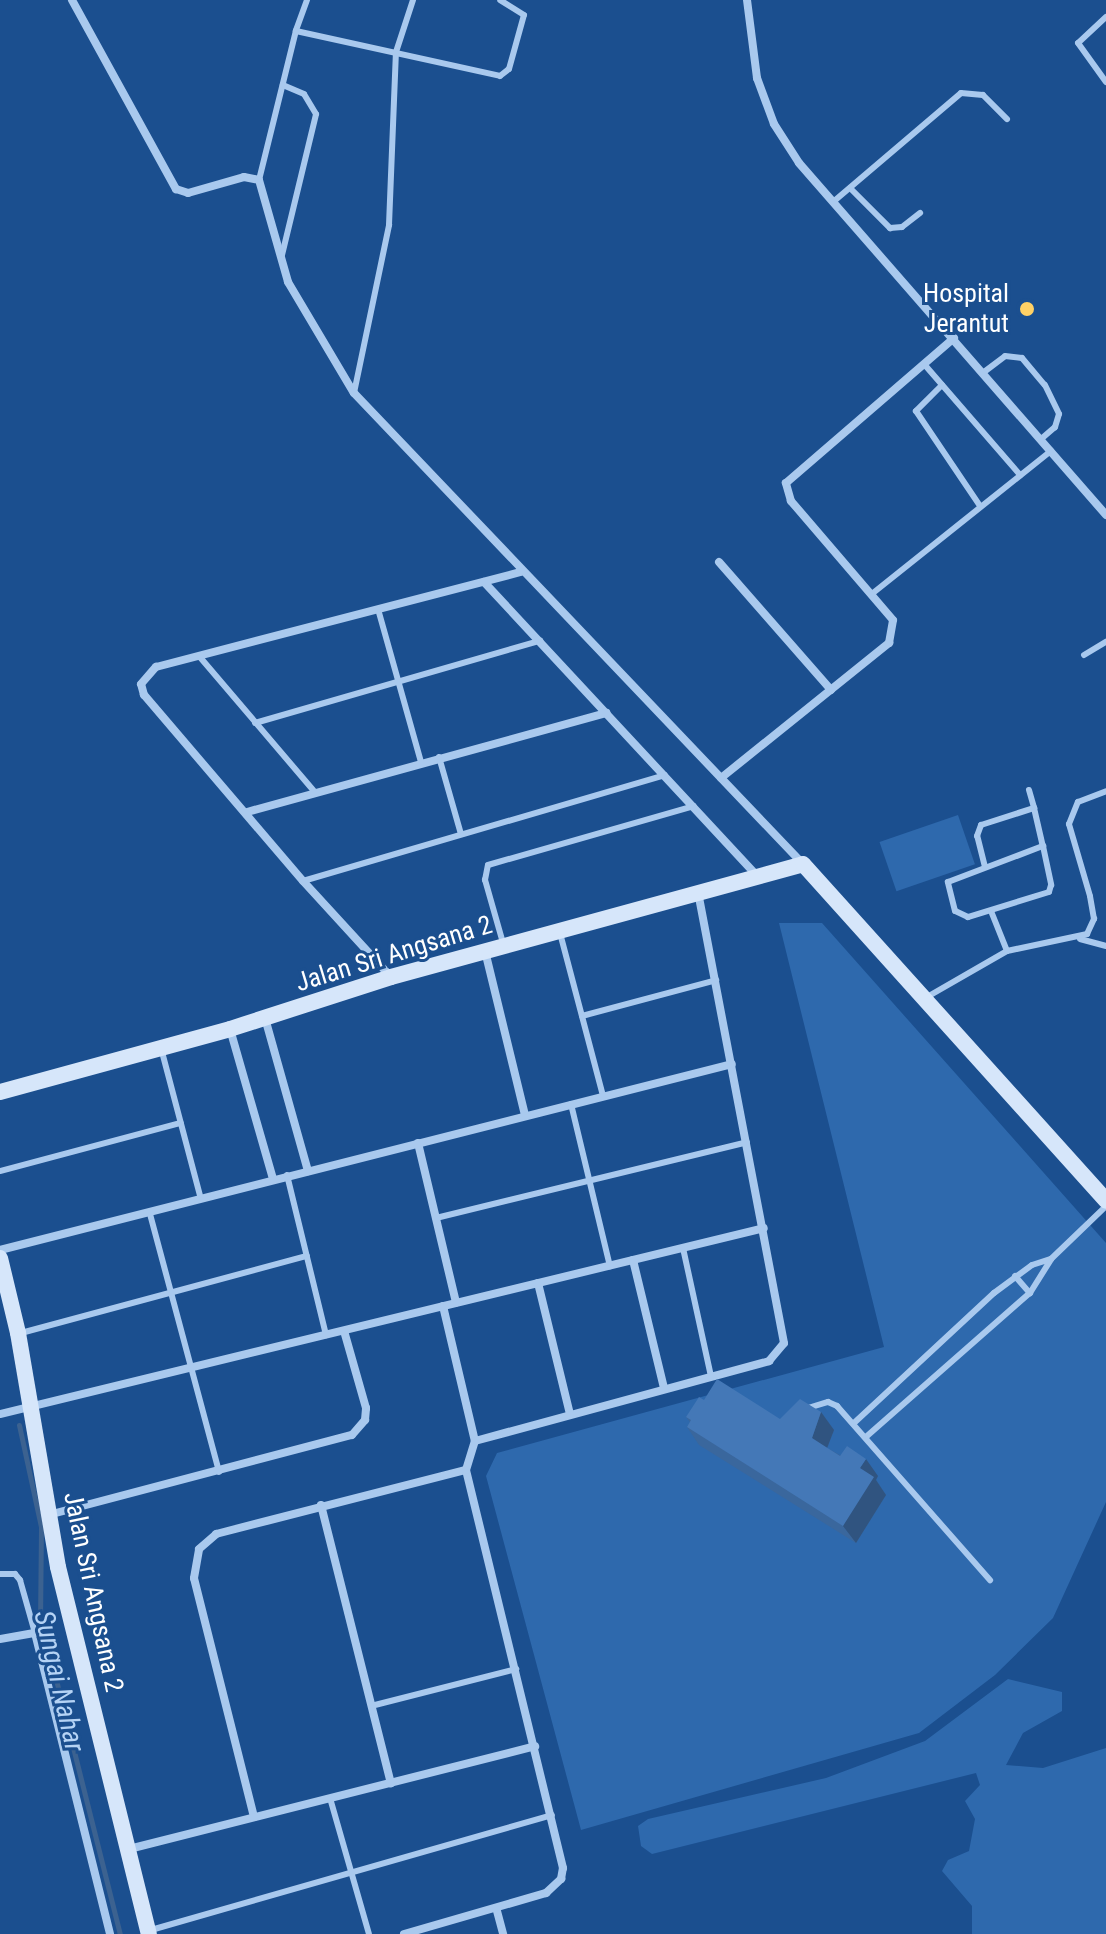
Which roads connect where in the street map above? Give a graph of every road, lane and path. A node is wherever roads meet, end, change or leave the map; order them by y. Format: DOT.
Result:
graph roads {
  1 [pos="72,0"];
  2 [pos="307,0"];
  3 [pos="413,0"];
  4 [pos="500,0"];
  5 [pos="747,0"];
  6 [pos="1106,17"];
  7 [pos="296,31"];
  8 [pos="396,52"];
  9 [pos="1106,82"];
  10 [pos="283,85"];
  11 [pos="1007,119"];
  12 [pos="259,180"];
  13 [pos="850,188"];
  14 [pos="833,202"];
  15 [pos="920,213"];
  16 [pos="280,259"];
  17 [pos="954,338"];
  18 [pos="924,364"];
  19 [pos="984,372"];
  20 [pos="942,385"];
  21 [pos="354,393"];
  22 [pos="1041,439"];
  23 [pos="1051,451"];
  24 [pos="1020,475"];
  25 [pos="980,506"];
  26 [pos="1106,515"];
  27 [pos="719,562"];
  28 [pos="520,572"];
  29 [pos="484,582"];
  30 [pos="873,593"];
  31 [pos="378,609"];
  32 [pos="540,641"];
  33 [pos="1106,642"];
  34 [pos="198,655"];
  35 [pos="1084,655"];
  36 [pos="399,683"];
  37 [pos="831,690"];
  38 [pos="607,713"];
  39 [pos="255,723"];
  40 [pos="439,757"];
  41 [pos="421,762"];
  42 [pos="665,775"];
  43 [pos="721,778"];
  44 [pos="313,790"];
  45 [pos="1029,790"];
  46 [pos="1106,791"];
  47 [pos="694,806"];
  48 [pos="1034,808"];
  49 [pos="247,812"];
  50 [pos="461,834"];
  51 [pos="1043,846"];
  52 [pos="803,864"];
  53 [pos="985,867"];
  54 [pos="757,877"];
  55 [pos="303,881"];
  56 [pos="698,894"];
  57 [pos="991,911"];
  58 [pos="559,931"];
  59 [pos="1080,939"];
  60 [pos="504,946"];
  61 [pos="1106,946"];
  62 [pos="485,951"];
  63 [pos="1007,951"];
  64 [pos="391,977"];
  65 [pos="716,980"];
  66 [pos="927,997"];
  67 [pos="582,1016"];
  68 [pos="265,1018"];
  69 [pos="230,1029"];
  70 [pos="161,1048"];
  71 [pos="732,1064"];
  72 [pos="0,1092"];
  73 [pos="603,1096"];
  74 [pos="571,1104"];
  75 [pos="525,1115"];
  76 [pos="181,1123"];
  77 [pos="747,1142"];
  78 [pos="418,1143"];
  79 [pos="0,1171"];
  80 [pos="308,1171"];
  81 [pos="287,1175"];
  82 [pos="273,1179"];
  83 [pos="589,1180"];
  84 [pos="201,1199"];
  85 [pos="1106,1204"];
  86 [pos="150,1214"];
  87 [pos="436,1218"];
  88 [pos="764,1228"];
  89 [pos="683,1248"];
  90 [pos="0,1250"];
  91 [pos="307,1256"];
  92 [pos="0,1258"];
  93 [pos="1051,1259"];
  94 [pos="633,1260"];
  95 [pos="610,1266"];
  96 [pos="1015,1276"];
  97 [pos="538,1283"];
  98 [pos="1030,1293"];
  99 [pos="171,1294"];
  100 [pos="456,1303"];
  101 [pos="443,1306"];
  102 [pos="344,1331"];
  103 [pos="18,1333"];
  104 [pos="326,1335"];
  105 [pos="190,1368"];
  106 [pos="711,1376"];
  107 [pos="664,1388"];
  108 [pos="32,1407"];
  109 [pos="0,1414"];
  110 [pos="570,1414"];
  111 [pos="794,1414"];
  112 [pos="854,1423"];
  113 [pos="867,1436"];
  114 [pos="475,1441"];
  115 [pos="466,1470"];
  116 [pos="219,1472"];
  117 [pos="321,1505"];
  118 [pos="52,1514"];
  119 [pos="0,1574"];
  120 [pos="990,1580"];
  121 [pos="35,1633"];
  122 [pos="0,1639"];
  123 [pos="516,1669"];
  124 [pos="371,1706"];
  125 [pos="535,1746"];
  126 [pos="391,1783"];
  127 [pos="330,1798"];
  128 [pos="552,1815"];
  129 [pos="254,1817"];
  130 [pos="129,1849"];
  131 [pos="351,1871"];
  132 [pos="497,1911"];
  133 [pos="148,1932"];
  134 [pos="110,1934"];
  135 [pos="369,1934"];
  136 [pos="404,1934"];
  137 [pos="503,1934"];
  1 -- 12 [label="street"];
  2 -- 7 [label="lane"];
  3 -- 8 [label="lane"];
  4 -- 8 [label="lane"];
  5 -- 14 [label="street"];
  6 -- 9 [label="lane"];
  7 -- 8 [label="lane"];
  7 -- 10 [label="lane"];
  8 -- 21 [label="lane"];
  10 -- 12 [label="lane"];
  10 -- 16 [label="lane"];
  11 -- 13 [label="lane"];
  12 -- 16 [label="street"];
  13 -- 14 [label="lane"];
  13 -- 15 [label="lane"];
  14 -- 17 [label="street"];
  16 -- 21 [label="street"];
  17 -- 18 [label="street"];
  17 -- 19 [label="street"];
  18 -- 20 [label="lane"];
  18 -- 30 [label="street"];
  19 -- 22 [label="street"];
  19 -- 22 [label="lane"];
  20 -- 24 [label="lane"];
  20 -- 25 [label="lane"];
  21 -- 28 [label="street"];
  22 -- 23 [label="street"];
  23 -- 24 [label="lane"];
  23 -- 26 [label="street"];
  24 -- 25 [label="lane"];
  25 -- 30 [label="lane"];
  27 -- 37 [label="street"];
  28 -- 29 [label="street"];
  28 -- 43 [label="street"];
  29 -- 31 [label="street"];
  29 -- 32 [label="street"];
  30 -- 37 [label="street"];
  31 -- 34 [label="street"];
  31 -- 36 [label="lane"];
  32 -- 36 [label="lane"];
  32 -- 38 [label="street"];
  33 -- 35 [label="lane"];
  34 -- 39 [label="lane"];
  34 -- 49 [label="street"];
  36 -- 39 [label="lane"];
  36 -- 41 [label="lane"];
  37 -- 43 [label="street"];
  38 -- 40 [label="street"];
  38 -- 42 [label="street"];
  39 -- 44 [label="lane"];
  40 -- 41 [label="street"];
  40 -- 50 [label="lane"];
  41 -- 44 [label="street"];
  42 -- 47 [label="street"];
  42 -- 50 [label="lane"];
  43 -- 52 [label="street"];
  44 -- 49 [label="street"];
  45 -- 48 [label="lane"];
  46 -- 59 [label="lane"];
  47 -- 54 [label="street"];
  47 -- 60 [label="lane"];
  48 -- 51 [label="lane"];
  48 -- 53 [label="lane"];
  49 -- 55 [label="street"];
  50 -- 55 [label="lane"];
  51 -- 53 [label="lane"];
  51 -- 57 [label="lane"];
  52 -- 54 [label="street, Jalan Sri Angsana 2"];
  52 -- 66 [label="street"];
  53 -- 57 [label="lane"];
  54 -- 56 [label="street, Jalan Sri Angsana 2"];
  55 -- 64 [label="street"];
  56 -- 58 [label="street, Jalan Sri Angsana 2"];
  56 -- 65 [label="street"];
  57 -- 63 [label="lane"];
  58 -- 60 [label="street, Jalan Sri Angsana 2"];
  58 -- 67 [label="lane"];
  59 -- 61 [label="lane"];
  59 -- 63 [label="lane"];
  60 -- 62 [label="street, Jalan Sri Angsana 2"];
  62 -- 64 [label="street, Jalan Sri Angsana 2"];
  62 -- 75 [label="street"];
  63 -- 66 [label="lane"];
  64 -- 68 [label="street, Jalan Sri Angsana 2"];
  65 -- 67 [label="lane"];
  65 -- 71 [label="street"];
  66 -- 85 [label="street"];
  67 -- 73 [label="lane"];
  68 -- 69 [label="street, Jalan Sri Angsana 2"];
  68 -- 80 [label="street"];
  69 -- 70 [label="street, Jalan Sri Angsana 2"];
  69 -- 82 [label="street"];
  70 -- 72 [label="street, Jalan Sri Angsana 2"];
  70 -- 76 [label="lane"];
  71 -- 73 [label="street"];
  71 -- 77 [label="street"];
  73 -- 74 [label="street"];
  74 -- 75 [label="street"];
  74 -- 83 [label="lane"];
  75 -- 78 [label="street"];
  76 -- 79 [label="lane"];
  76 -- 84 [label="lane"];
  77 -- 83 [label="lane"];
  77 -- 88 [label="street"];
  78 -- 80 [label="street"];
  78 -- 87 [label="street"];
  80 -- 81 [label="street"];
  81 -- 82 [label="street"];
  81 -- 91 [label="lane"];
  82 -- 84 [label="street"];
  83 -- 87 [label="lane"];
  83 -- 95 [label="lane"];
  84 -- 86 [label="street"];
  85 -- 93 [label="lane"];
  86 -- 90 [label="street"];
  86 -- 99 [label="lane"];
  87 -- 100 [label="street"];
  88 -- 89 [label="street"];
  88 -- 106 [label="street"];
  89 -- 94 [label="street"];
  89 -- 106 [label="lane"];
  91 -- 99 [label="lane"];
  91 -- 104 [label="lane"];
  92 -- 103 [label="street, Jalan Sri Angsana 2"];
  93 -- 96 [label="lane"];
  93 -- 98 [label="lane"];
  94 -- 95 [label="street"];
  94 -- 107 [label="street"];
  95 -- 97 [label="street"];
  96 -- 98 [label="lane"];
  96 -- 112 [label="lane"];
  97 -- 100 [label="street"];
  97 -- 110 [label="street"];
  98 -- 113 [label="lane"];
  99 -- 103 [label="lane"];
  99 -- 105 [label="lane"];
  100 -- 101 [label="street"];
  101 -- 102 [label="street"];
  101 -- 114 [label="street"];
  102 -- 104 [label="street"];
  102 -- 116 [label="street"];
  103 -- 108 [label="street, Jalan Sri Angsana 2"];
  104 -- 105 [label="street"];
  105 -- 108 [label="street"];
  105 -- 116 [label="lane"];
  106 -- 107 [label="street"];
  107 -- 110 [label="street"];
  108 -- 109 [label="street"];
  108 -- 118 [label="street, Jalan Sri Angsana 2"];
  110 -- 114 [label="street"];
  111 -- 112 [label="lane"];
  112 -- 113 [label="lane"];
  113 -- 120 [label="lane"];
  114 -- 115 [label="street"];
  115 -- 117 [label="street"];
  115 -- 123 [label="street"];
  116 -- 118 [label="street"];
  117 -- 124 [label="street"];
  117 -- 129 [label="street"];
  118 -- 130 [label="street, Jalan Sri Angsana 2"];
  119 -- 121 [label="lane"];
  121 -- 122 [label="street"];
  121 -- 134 [label="street"];
  123 -- 124 [label="lane"];
  123 -- 125 [label="street"];
  124 -- 126 [label="street"];
  125 -- 126 [label="street"];
  125 -- 128 [label="street"];
  126 -- 127 [label="street"];
  127 -- 129 [label="street"];
  127 -- 131 [label="lane"];
  128 -- 131 [label="lane"];
  128 -- 132 [label="street"];
  129 -- 130 [label="street"];
  130 -- 133 [label="street, Jalan Sri Angsana 2"];
  131 -- 133 [label="lane"];
  131 -- 135 [label="lane"];
  132 -- 136 [label="street"];
  132 -- 137 [label="street"];
}
